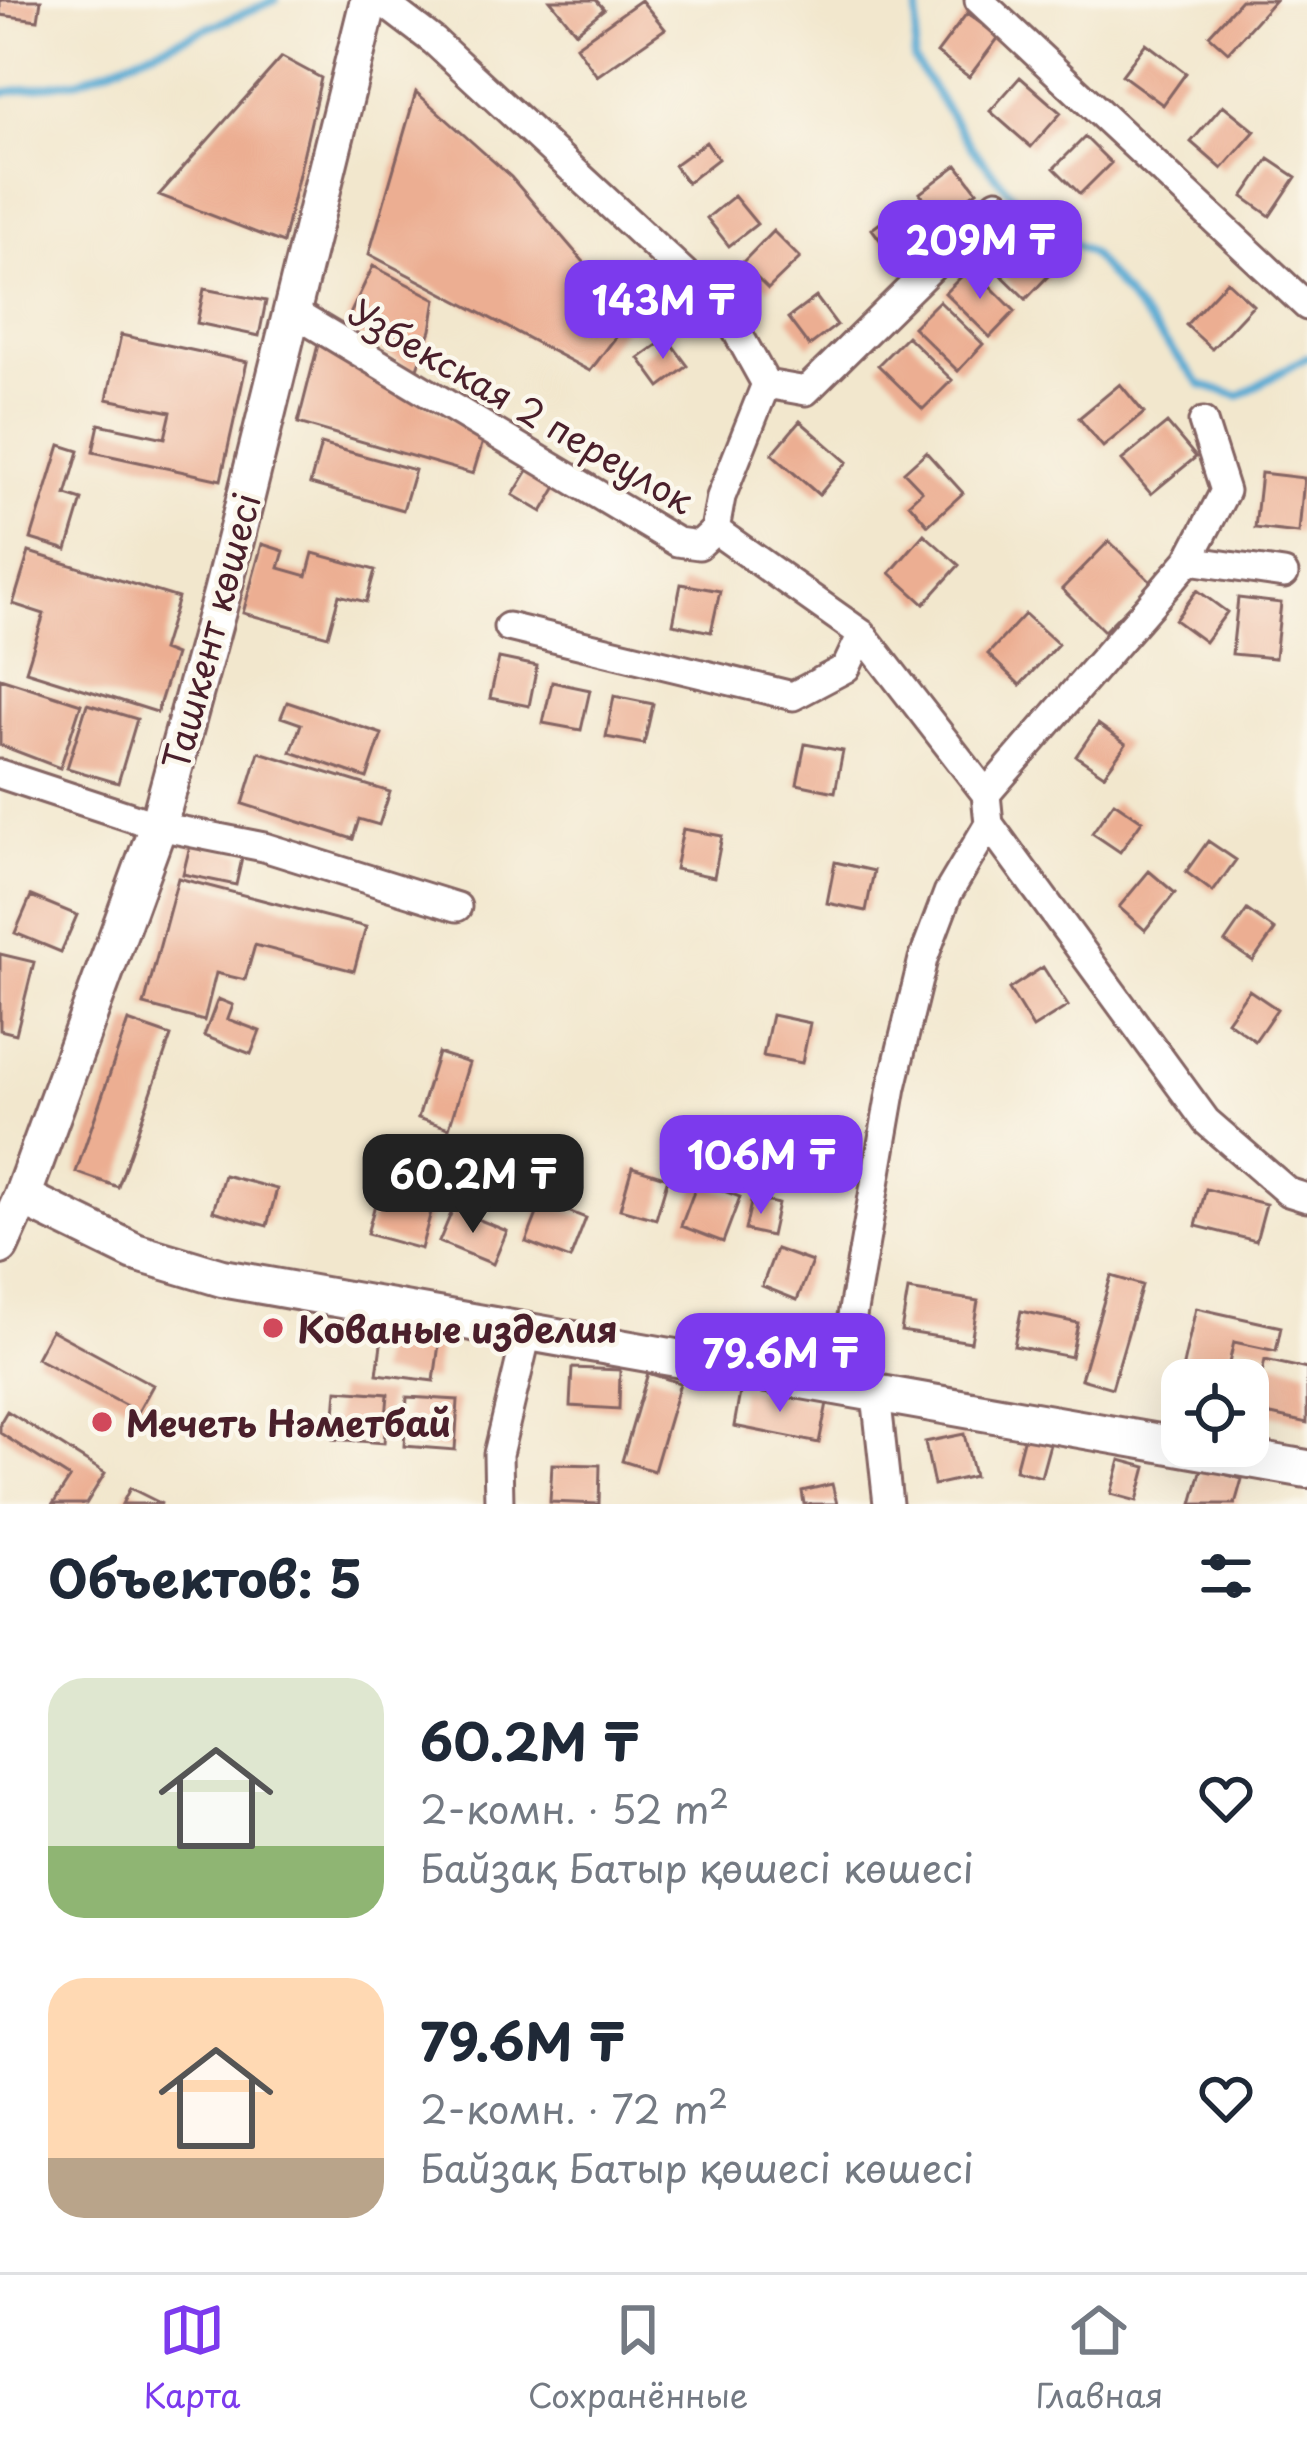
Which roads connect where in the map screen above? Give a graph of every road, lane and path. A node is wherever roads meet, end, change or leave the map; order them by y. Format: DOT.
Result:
graph roads {
  1 [pos="369,0"];
  2 [pos="380,0"];
  3 [pos="980,0"];
  4 [pos="997,203"];
  5 [pos="1307,306"];
  6 [pos="291,311"];
  7 [pos="766,384"];
  8 [pos="1203,422"];
  9 [pos="715,530"];
  10 [pos="1189,560"];
  11 [pos="1285,574"];
  12 [pos="508,627"];
  13 [pos="862,634"];
  14 [pos="0,774"];
  15 [pos="986,794"];
  16 [pos="988,824"];
  17 [pos="158,826"];
  18 [pos="457,907"];
  19 [pos="11,1191"];
  20 [pos="1307,1198"];
  21 [pos="0,1246"];
  22 [pos="528,1329"];
  23 [pos="840,1385"];
  24 [pos="876,1394"];
  25 [pos="1307,1469"];
  26 [pos="499,1504"];
  27 [pos="888,1504"];
  1 -- 6 [label="main road, Ташкент көшесі"];
  2 -- 7 [label="street"];
  3 -- 5 [label="street"];
  4 -- 7 [label="street"];
  6 -- 9 [label="street, Узбекская 2 переулок"];
  6 -- 17 [label="main road, Ташкент көшесі"];
  7 -- 9 [label="street"];
  8 -- 10 [label="street"];
  9 -- 13 [label="street"];
  10 -- 11 [label="street"];
  10 -- 15 [label="street"];
  12 -- 13 [label="street"];
  13 -- 15 [label="street"];
  14 -- 17 [label="street"];
  15 -- 16 [label="street"];
  16 -- 20 [label="street"];
  16 -- 23 [label="street"];
  17 -- 18 [label="street"];
  17 -- 19 [label="main road, Ташкент көшесі"];
  19 -- 21 [label="main road, Ташкент көшесі"];
  19 -- 22 [label="main road"];
  22 -- 23 [label="main road"];
  22 -- 26 [label="street"];
  23 -- 24 [label="main road"];
  24 -- 25 [label="main road"];
  24 -- 27 [label="street"];
}
